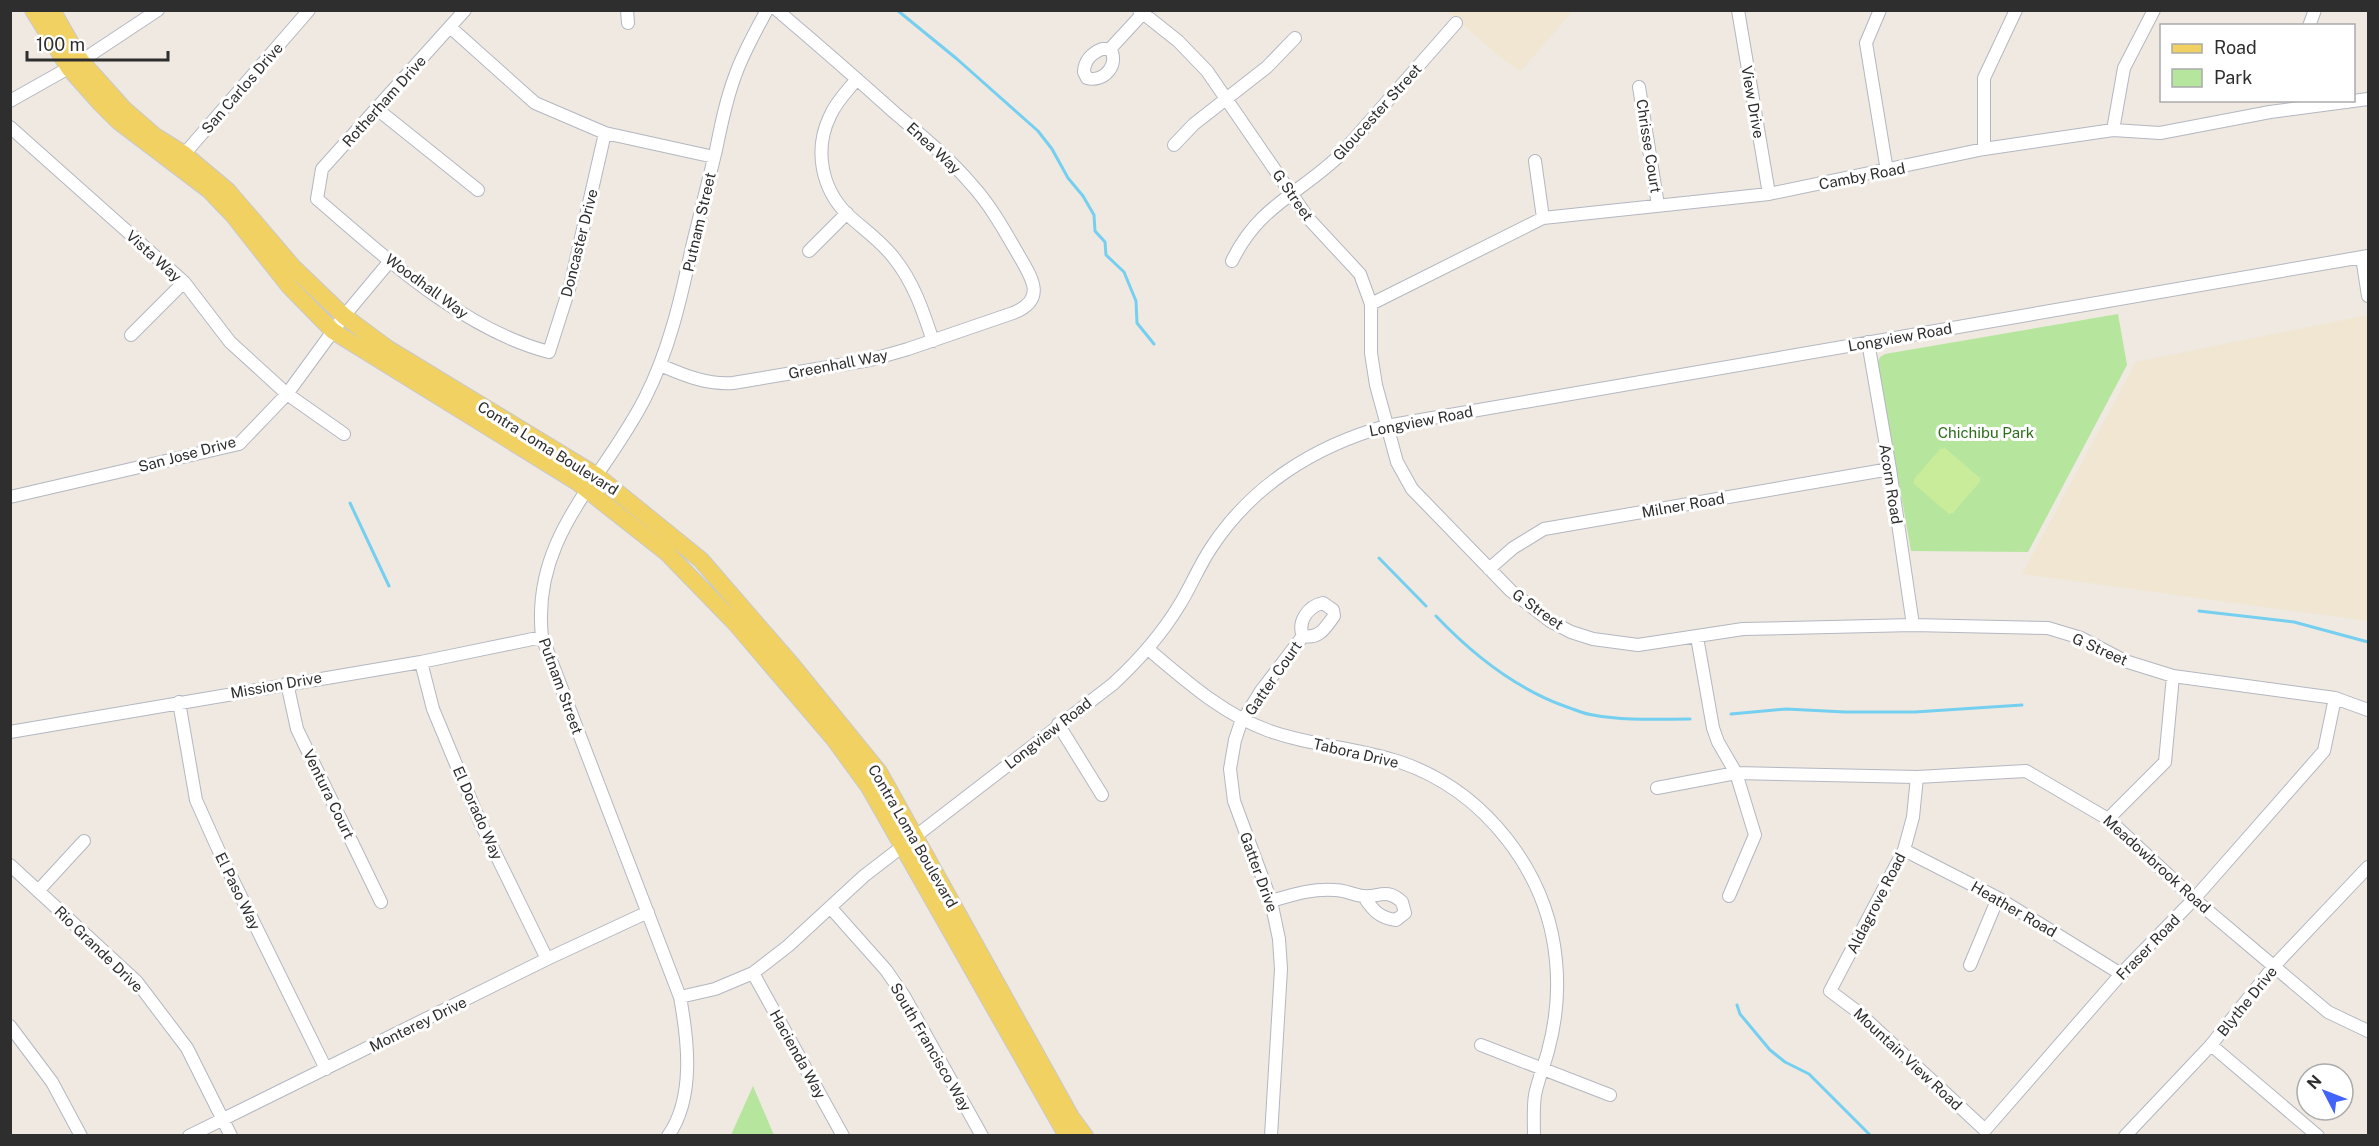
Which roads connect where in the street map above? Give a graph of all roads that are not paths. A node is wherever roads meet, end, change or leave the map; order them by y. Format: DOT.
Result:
graph roads {
  1 [pos="33,10"];
  2 [pos="52,10"];
  3 [pos="158,10"];
  4 [pos="309,10"];
  5 [pos="465,10"];
  6 [pos="766,10"];
  7 [pos="777,10"];
  8 [pos="1738,10"];
  9 [pos="1880,10"];
  10 [pos="2016,10"];
  11 [pos="2154,10"];
  12 [pos="2315,10"];
  13 [pos="1142,11"];
  14 [pos="1456,23"];
  15 [pos="2309,24"];
  16 [pos="450,27"];
  17 [pos="1295,38"];
  18 [pos="1110,50"];
  19 [pos="75,65"];
  20 [pos="857,79"];
  21 [pos="1639,87"];
  22 [pos="1227,99"];
  23 [pos="10,101"];
  24 [pos="2327,102"];
  25 [pos="2272,106"];
  26 [pos="377,109"];
  27 [pos="10,127"];
  28 [pos="2113,130"];
  29 [pos="605,133"];
  30 [pos="1174,145"];
  31 [pos="1984,149"];
  32 [pos="714,157"];
  33 [pos="180,160"];
  34 [pos="1535,161"];
  35 [pos="1887,171"];
  36 [pos="478,190"];
  37 [pos="1290,193"];
  38 [pos="1769,194"];
  39 [pos="317,199"];
  40 [pos="1658,205"];
  41 [pos="847,213"];
  42 [pos="1543,218"];
  43 [pos="809,251"];
  44 [pos="2365,257"];
  45 [pos="390,261"];
  46 [pos="1232,261"];
  47 [pos="184,282"];
  48 [pos="2368,296"];
  49 [pos="1371,304"];
  50 [pos="1013,313"];
  51 [pos="344,316"];
  52 [pos="333,331"];
  53 [pos="131,335"];
  54 [pos="933,341"];
  55 [pos="1868,342"];
  56 [pos="549,352"];
  57 [pos="660,365"];
  58 [pos="287,394"];
  59 [pos="1386,426"];
  60 [pos="344,434"];
  61 [pos="1890,469"];
  62 [pos="596,475"];
  63 [pos="586,489"];
  64 [pos="10,497"];
  65 [pos="1489,569"];
  66 [pos="1913,625"];
  67 [pos="1304,636"];
  68 [pos="542,637"];
  69 [pos="1697,637"];
  70 [pos="1148,649"];
  71 [pos="421,662"];
  72 [pos="2173,676"];
  73 [pos="287,683"];
  74 [pos="2335,698"];
  75 [pos="179,702"];
  76 [pos="2368,710"];
  77 [pos="1244,720"];
  78 [pos="1058,724"];
  79 [pos="10,732"];
  80 [pos="1736,772"];
  81 [pos="1917,777"];
  82 [pos="1657,788"];
  83 [pos="1102,795"];
  84 [pos="2108,819"];
  85 [pos="916,836"];
  86 [pos="84,841"];
  87 [pos="902,847"];
  88 [pos="1904,850"];
  89 [pos="10,865"];
  90 [pos="2367,871"];
  91 [pos="38,891"];
  92 [pos="1729,896"];
  93 [pos="1364,897"];
  94 [pos="1998,898"];
  95 [pos="2194,899"];
  96 [pos="1271,901"];
  97 [pos="381,902"];
  98 [pos="830,907"];
  99 [pos="648,912"];
  100 [pos="547,959"];
  101 [pos="1970,965"];
  102 [pos="2274,966"];
  103 [pos="753,973"];
  104 [pos="2121,974"];
  105 [pos="1830,991"];
  106 [pos="680,997"];
  107 [pos="10,1026"];
  108 [pos="2368,1031"];
  109 [pos="1480,1045"];
  110 [pos="2211,1046"];
  111 [pos="1542,1068"];
  112 [pos="326,1069"];
  113 [pos="1610,1095"];
  114 [pos="223,1119"];
  115 [pos="1985,1130"];
  116 [pos="2133,1133"];
  117 [pos="81,1136"];
  118 [pos="189,1136"];
  119 [pos="231,1136"];
  120 [pos="668,1136"];
  121 [pos="843,1136"];
  122 [pos="982,1136"];
  123 [pos="1067,1136"];
  124 [pos="1085,1136"];
  125 [pos="1271,1136"];
  126 [pos="1534,1136"];
  127 [pos="2318,1136"];
  1 -- 19 [label="main road, Contra Loma Boulevard"];
  2 -- 19 [label="main road, Contra Loma Boulevard"];
  3 -- 19 [label="street"];
  4 -- 33 [label="street, San Carlos Drive"];
  5 -- 16 [label="street, Rotherham Drive"];
  6 -- 32 [label="street, Putnam Street"];
  7 -- 20 [label="street, Enea Way"];
  8 -- 38 [label="street, View Drive"];
  9 -- 35 [label="street"];
  10 -- 31 [label="street"];
  11 -- 28 [label="street"];
  12 -- 15 [label="street"];
  13 -- 18 [label="street"];
  13 -- 22 [label="street, G Street"];
  14 -- 37 [label="street, Gloucester Street"];
  16 -- 26 [label="street, Rotherham Drive"];
  16 -- 29 [label="street"];
  17 -- 22 [label="street"];
  19 -- 23 [label="street"];
  19 -- 33 [label="main road, Contra Loma Boulevard"];
  20 -- 41 [label="street"];
  20 -- 50 [label="street, Enea Way"];
  21 -- 40 [label="street, Chrisse Court"];
  22 -- 30 [label="street"];
  22 -- 37 [label="street, G Street"];
  24 -- 25 [label="street, Camby Road"];
  25 -- 28 [label="street, Camby Road"];
  26 -- 36 [label="street"];
  26 -- 39 [label="street, Rotherham Drive"];
  27 -- 47 [label="street, Vista Way"];
  28 -- 31 [label="street, Camby Road"];
  29 -- 32 [label="street"];
  29 -- 56 [label="street, Doncaster Drive"];
  31 -- 35 [label="street, Camby Road"];
  32 -- 57 [label="street, Putnam Street"];
  33 -- 51 [label="main road, Contra Loma Boulevard"];
  33 -- 52 [label="main road, Contra Loma Boulevard"];
  34 -- 42 [label="street"];
  35 -- 38 [label="street, Camby Road"];
  37 -- 46 [label="street, Gloucester Street"];
  37 -- 49 [label="street, G Street"];
  38 -- 40 [label="street, Camby Road"];
  39 -- 45 [label="street, Woodhall Way"];
  40 -- 42 [label="street, Camby Road"];
  41 -- 43 [label="street"];
  41 -- 54 [label="street"];
  42 -- 49 [label="street, Camby Road"];
  44 -- 48 [label="street"];
  44 -- 55 [label="street, Longview Road"];
  45 -- 51 [label="street, San Jose Drive"];
  45 -- 56 [label="street, Woodhall Way"];
  47 -- 53 [label="street"];
  47 -- 58 [label="street, Vista Way"];
  49 -- 59 [label="street, G Street"];
  50 -- 54 [label="street, Greenhall Way"];
  51 -- 52 [label="street, San Jose Drive"];
  51 -- 62 [label="main road, Contra Loma Boulevard"];
  52 -- 58 [label="street, San Jose Drive"];
  52 -- 63 [label="main road, Contra Loma Boulevard"];
  54 -- 57 [label="street, Greenhall Way"];
  55 -- 59 [label="street, Longview Road"];
  55 -- 61 [label="street, Acorn Road"];
  57 -- 62 [label="street, Putnam Street"];
  58 -- 60 [label="street, Vista Way"];
  58 -- 64 [label="street, San Jose Drive"];
  59 -- 65 [label="street, G Street"];
  59 -- 70 [label="street, Longview Road"];
  61 -- 65 [label="street, Milner Road"];
  61 -- 66 [label="street, Acorn Road"];
  62 -- 63 [label="street, Putnam Street"];
  62 -- 85 [label="main road, Contra Loma Boulevard"];
  63 -- 68 [label="street, Putnam Street"];
  63 -- 87 [label="main road, Contra Loma Boulevard"];
  65 -- 69 [label="street, G Street"];
  66 -- 69 [label="street, G Street"];
  66 -- 72 [label="street, G Street"];
  67 -- 77 [label="street, Gatter Court"];
  68 -- 71 [label="street, Mission Drive"];
  68 -- 99 [label="street, Putnam Street"];
  69 -- 80 [label="street"];
  70 -- 77 [label="street, Tabora Drive"];
  70 -- 78 [label="street, Longview Road"];
  71 -- 73 [label="street, Mission Drive"];
  71 -- 100 [label="street, El Dorado Way"];
  72 -- 74 [label="street, G Street"];
  72 -- 84 [label="street"];
  73 -- 75 [label="street, Mission Drive"];
  73 -- 97 [label="street, Ventura Court"];
  74 -- 76 [label="street, G Street"];
  74 -- 95 [label="street, Fraser Road"];
  75 -- 79 [label="street, Mission Drive"];
  75 -- 112 [label="street, El Paso Way"];
  77 -- 96 [label="street, Gatter Drive"];
  77 -- 111 [label="street, Tabora Drive"];
  78 -- 83 [label="street"];
  78 -- 85 [label="street, Longview Road"];
  80 -- 81 [label="street, Meadowbrook Road"];
  80 -- 82 [label="street, Meadowbrook Road"];
  80 -- 92 [label="street"];
  81 -- 84 [label="street, Meadowbrook Road"];
  81 -- 88 [label="street, Aldagrove Road"];
  84 -- 95 [label="street, Meadowbrook Road"];
  85 -- 87 [label="street, Longview Road"];
  85 -- 124 [label="main road, Contra Loma Boulevard"];
  86 -- 91 [label="street"];
  87 -- 98 [label="street, Longview Road"];
  87 -- 123 [label="main road, Contra Loma Boulevard"];
  88 -- 94 [label="street, Heather Road"];
  88 -- 105 [label="street, Aldagrove Road"];
  89 -- 91 [label="street, Rio Grande Drive"];
  90 -- 102 [label="street, Blythe Drive"];
  91 -- 114 [label="street, Rio Grande Drive"];
  93 -- 96 [label="street"];
  94 -- 101 [label="street"];
  94 -- 104 [label="street, Heather Road"];
  95 -- 102 [label="street, Meadowbrook Road"];
  95 -- 104 [label="street, Fraser Road"];
  96 -- 125 [label="street, Gatter Drive"];
  98 -- 103 [label="street, Longview Road"];
  98 -- 122 [label="street, South Francisco Way"];
  99 -- 100 [label="street, Monterey Drive"];
  99 -- 106 [label="street, Putnam Street"];
  100 -- 112 [label="street, Monterey Drive"];
  102 -- 108 [label="street, Meadowbrook Road"];
  102 -- 110 [label="street, Blythe Drive"];
  103 -- 106 [label="street, Longview Road"];
  103 -- 121 [label="street, Hacienda Way"];
  104 -- 115 [label="street, Fraser Road"];
  105 -- 115 [label="street, Mountain View Road"];
  106 -- 120 [label="street, Putnam Street"];
  107 -- 117 [label="street"];
  109 -- 111 [label="street"];
  110 -- 116 [label="street, Blythe Drive"];
  110 -- 127 [label="street"];
  111 -- 113 [label="street"];
  111 -- 126 [label="street, Tabora Drive"];
  112 -- 114 [label="street, Monterey Drive"];
  114 -- 118 [label="street, Monterey Drive"];
  114 -- 119 [label="street, Rio Grande Drive"];
}
